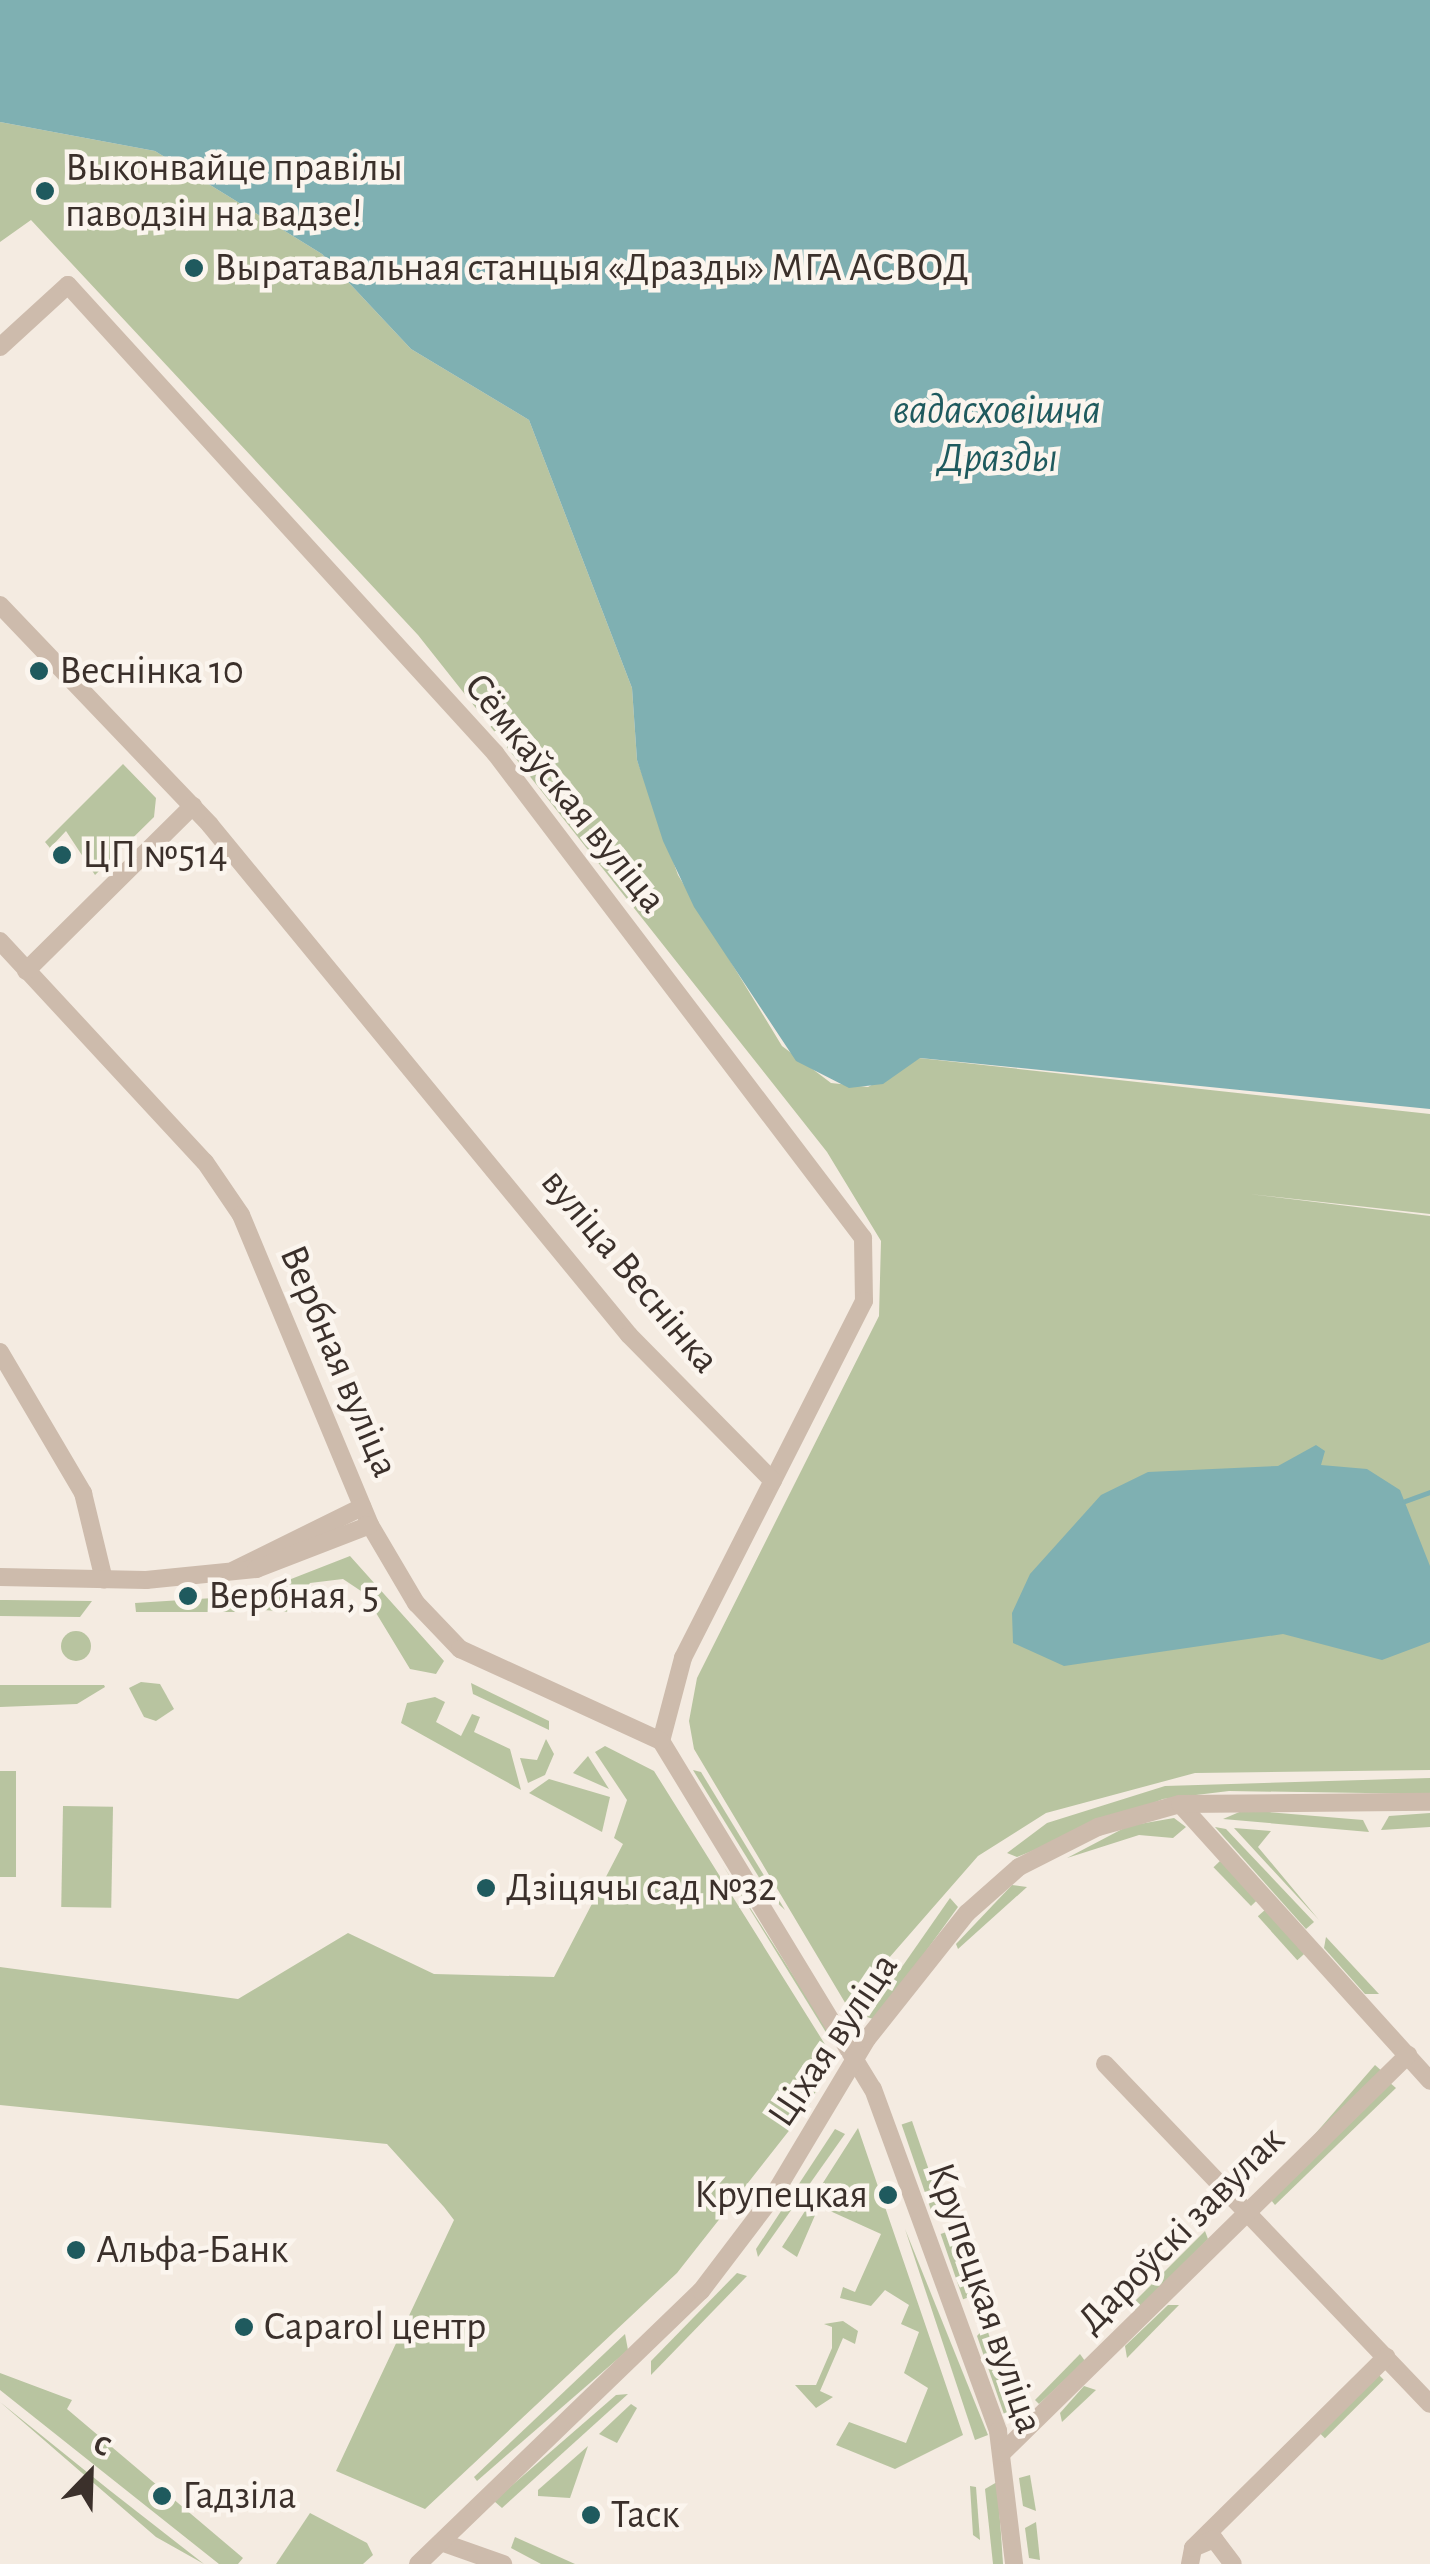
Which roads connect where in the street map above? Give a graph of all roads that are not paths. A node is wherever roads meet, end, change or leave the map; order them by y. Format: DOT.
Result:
graph roads {
  1 [pos="0,347"];
  2 [pos="0,605"];
  3 [pos="192,806"];
  4 [pos="0,941"];
  5 [pos="26,971"];
  6 [pos="0,1352"];
  7 [pos="773,1481"];
  8 [pos="362,1507"];
  9 [pos="370,1525"];
  10 [pos="234,1570"];
  11 [pos="0,1577"];
  12 [pos="104,1580"];
  13 [pos="661,1741"];
  14 [pos="1430,1802"];
  15 [pos="1180,1804"];
  16 [pos="1408,2055"];
  17 [pos="860,2061"];
  18 [pos="1105,2064"];
  19 [pos="1430,2080"];
  20 [pos="1248,2212"];
  21 [pos="1386,2357"];
  22 [pos="1430,2404"];
  23 [pos="1002,2453"];
  24 [pos="441,2542"];
  25 [pos="1192,2556"];
  26 [pos="418,2564"];
  27 [pos="503,2564"];
  28 [pos="1014,2564"];
  29 [pos="1233,2564"];
  1 -- 7 [label="street, Сёмкаўская вуліца"];
  2 -- 3 [label="street, вуліца Веснінка"];
  3 -- 5 [label="street"];
  3 -- 7 [label="street, вуліца Веснінка"];
  4 -- 5 [label="street, Вербная вуліца"];
  5 -- 8 [label="street, Вербная вуліца"];
  6 -- 12 [label="street"];
  7 -- 13 [label="street"];
  8 -- 9 [label="street, Вербная вуліца"];
  8 -- 10 [label="street"];
  9 -- 10 [label="street"];
  9 -- 13 [label="street, Вербная вуліца"];
  10 -- 12 [label="street"];
  11 -- 12 [label="street"];
  13 -- 17 [label="street"];
  14 -- 15 [label="street, Ціхая вуліца"];
  15 -- 16 [label="street"];
  15 -- 17 [label="street, Ціхая вуліца"];
  16 -- 19 [label="street"];
  16 -- 20 [label="street, Дароўскі завулак"];
  17 -- 23 [label="street, Крупецкая вуліца"];
  17 -- 24 [label="street, Ціхая вуліца"];
  18 -- 20 [label="street"];
  20 -- 21 [label="street"];
  20 -- 23 [label="street, Дароўскі завулак"];
  21 -- 22 [label="street"];
  21 -- 25 [label="street"];
  23 -- 28 [label="street, Крупецкая вуліца"];
  24 -- 26 [label="street, Ціхая вуліца"];
  24 -- 27 [label="street"];
  25 -- 29 [label="street"];
}
